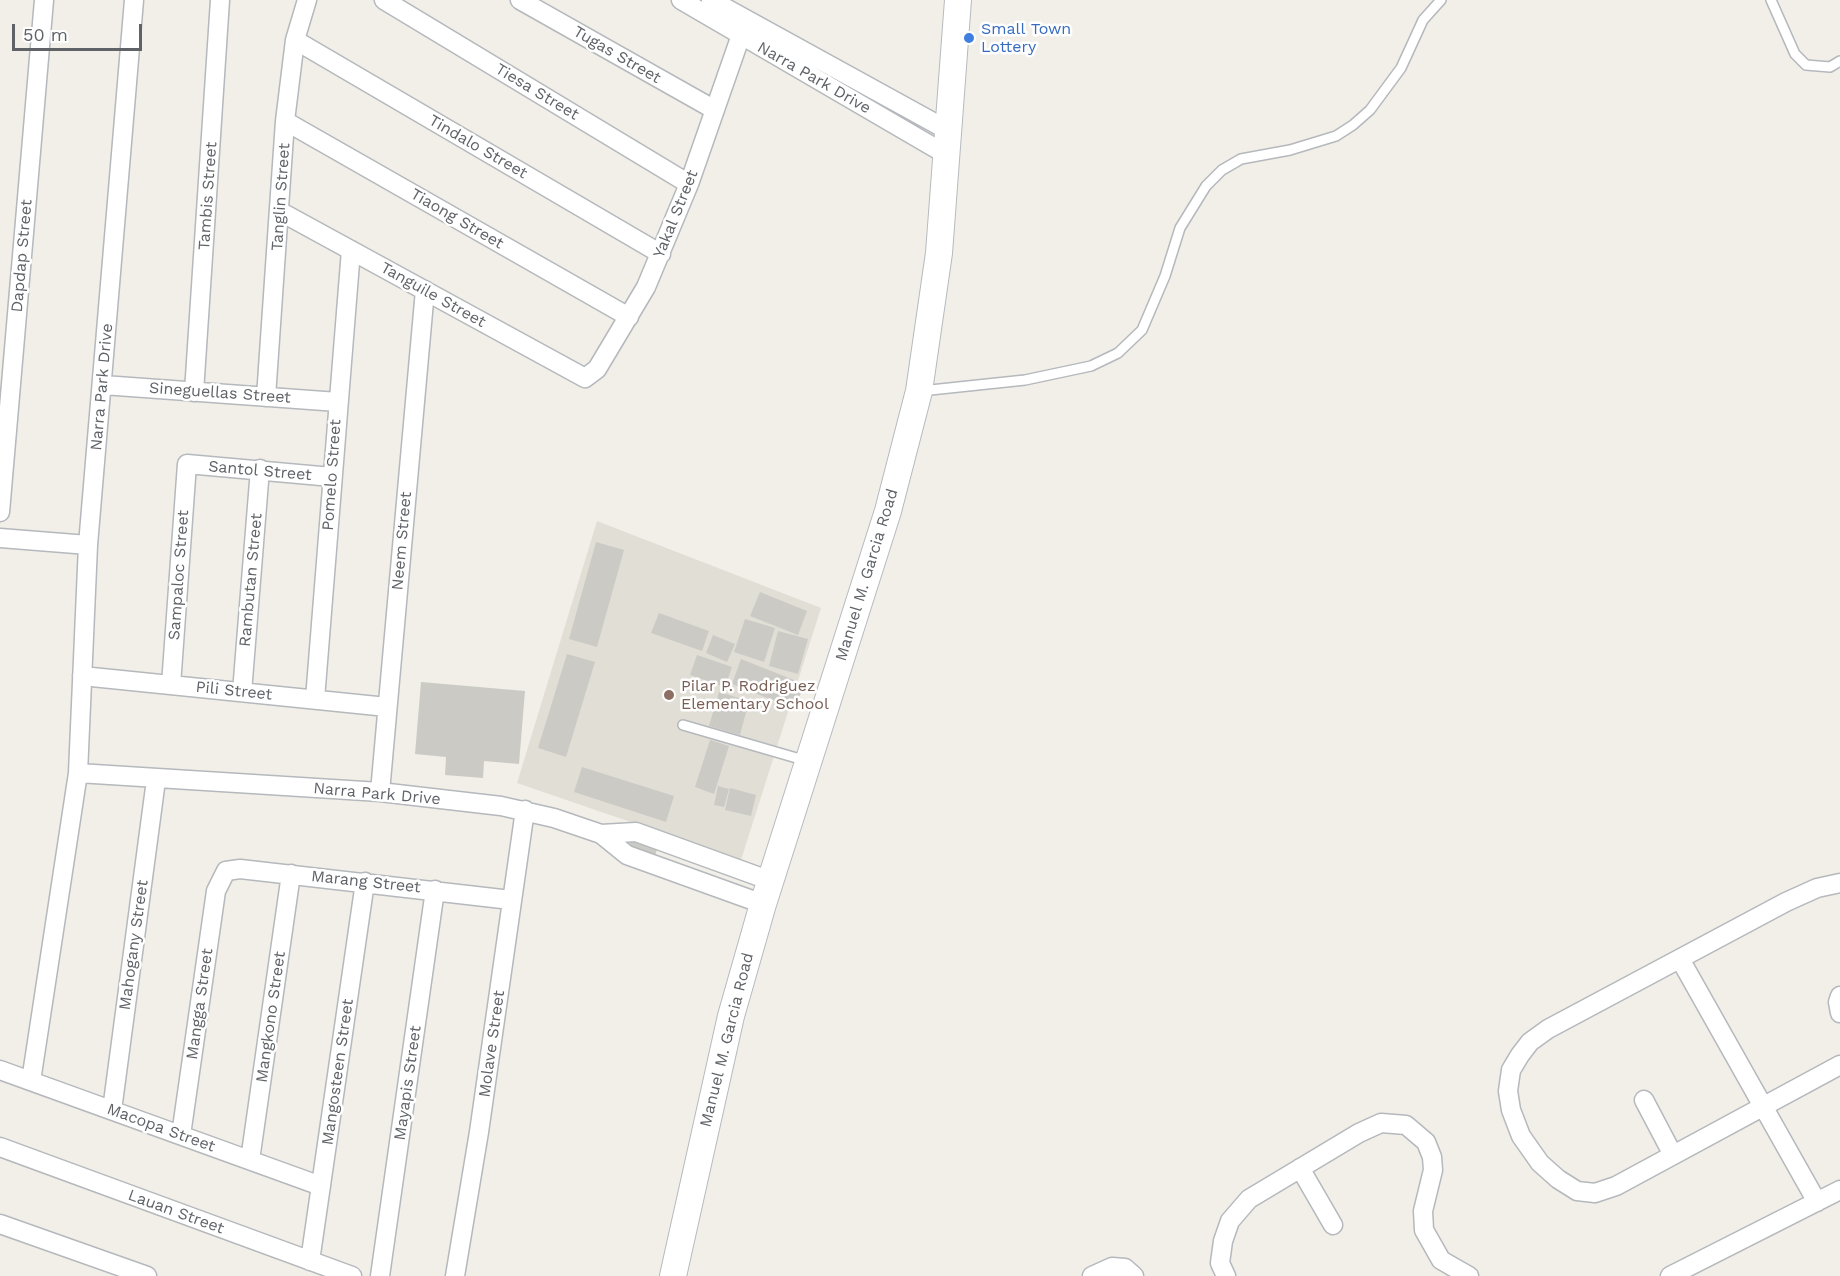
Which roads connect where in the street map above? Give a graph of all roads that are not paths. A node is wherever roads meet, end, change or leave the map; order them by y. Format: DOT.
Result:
graph roads {
  1 [pos="44,0"];
  2 [pos="134,0"];
  3 [pos="220,0"];
  4 [pos="307,0"];
  5 [pos="384,0"];
  6 [pos="520,0"];
  7 [pos="681,0"];
  8 [pos="711,0"];
  9 [pos="958,0"];
  10 [pos="1441,0"];
  11 [pos="1771,0"];
  12 [pos="741,35"];
  13 [pos="295,40"];
  14 [pos="1840,61"];
  15 [pos="715,110"];
  16 [pos="285,121"];
  17 [pos="948,142"];
  18 [pos="689,184"];
  19 [pos="281,212"];
  20 [pos="351,250"];
  21 [pos="661,255"];
  22 [pos="425,290"];
  23 [pos="629,317"];
  24 [pos="585,378"];
  25 [pos="103,385"];
  26 [pos="919,391"];
  27 [pos="194,392"];
  28 [pos="266,397"];
  29 [pos="338,402"];
  30 [pos="188,464"];
  31 [pos="260,469"];
  32 [pos="332,477"];
  33 [pos="0,512"];
  34 [pos="0,538"];
  35 [pos="88,545"];
  36 [pos="82,676"];
  37 [pos="171,685"];
  38 [pos="242,692"];
  39 [pos="315,699"];
  40 [pos="387,707"];
  41 [pos="683,725"];
  42 [pos="809,761"];
  43 [pos="78,773"];
  44 [pos="156,780"];
  45 [pos="380,792"];
  46 [pos="525,810"];
  47 [pos="601,834"];
  48 [pos="223,874"];
  49 [pos="291,874"];
  50 [pos="365,882"];
  51 [pos="1840,883"];
  52 [pos="435,890"];
  53 [pos="767,893"];
  54 [pos="511,900"];
  55 [pos="1680,959"];
  56 [pos="1840,996"];
  57 [pos="1840,1013"];
  58 [pos="1840,1065"];
  59 [pos="0,1070"];
  60 [pos="31,1081"];
  61 [pos="1644,1100"];
  62 [pos="1763,1106"];
  63 [pos="112,1110"];
  64 [pos="181,1135"];
  65 [pos="0,1147"];
  66 [pos="1673,1155"];
  67 [pos="250,1160"];
  68 [pos="1300,1168"];
  69 [pos="321,1186"];
  70 [pos="1840,1190"];
  71 [pos="1816,1202"];
  72 [pos="0,1224"];
  73 [pos="1333,1225"];
  74 [pos="310,1261"];
  75 [pos="147,1276"];
  76 [pos="352,1276"];
  77 [pos="381,1276"];
  78 [pos="455,1276"];
  79 [pos="673,1276"];
  80 [pos="1092,1276"];
  81 [pos="1134,1276"];
  82 [pos="1226,1276"];
  83 [pos="1469,1276"];
  84 [pos="1670,1276"];
  1 -- 33 [label="street, Dapdap Street"];
  2 -- 25 [label="street, Narra Park Drive"];
  3 -- 27 [label="street, Tambis Street"];
  4 -- 13 [label="street, Tanglin Street"];
  5 -- 18 [label="street, Tiesa Street"];
  6 -- 15 [label="street, Tugas Street"];
  7 -- 12 [label="street, Narra Park Drive"];
  8 -- 17 [label="street, Narra Park Drive"];
  9 -- 17 [label="main road, Manuel M. Garcia Road"];
  10 -- 26 [label="lane"];
  11 -- 14 [label="lane"];
  12 -- 15 [label="street, Yakal Street"];
  12 -- 17 [label="street, Narra Park Drive"];
  13 -- 16 [label="street, Tanglin Street"];
  13 -- 21 [label="street, Tindalo Street"];
  15 -- 18 [label="street, Yakal Street"];
  16 -- 19 [label="street, Tanglin Street"];
  16 -- 23 [label="street, Tiaong Street"];
  17 -- 26 [label="main road, Manuel M. Garcia Road"];
  18 -- 21 [label="street, Yakal Street"];
  19 -- 20 [label="street, Tanguile Street"];
  19 -- 28 [label="street, Tanglin Street"];
  20 -- 22 [label="street, Tanguile Street"];
  20 -- 29 [label="street, Pomelo Street"];
  21 -- 23 [label="street, Yakal Street"];
  22 -- 24 [label="street, Tanguile Street"];
  22 -- 40 [label="street, Neem Street"];
  23 -- 24 [label="street, Yakal Street"];
  25 -- 27 [label="street, Sineguellas Street"];
  25 -- 35 [label="street, Narra Park Drive"];
  26 -- 42 [label="main road, Manuel M. Garcia Road"];
  27 -- 28 [label="street, Sineguellas Street"];
  28 -- 29 [label="street, Sineguellas Street"];
  29 -- 32 [label="street, Pomelo Street"];
  30 -- 31 [label="street, Santol Street"];
  30 -- 37 [label="street, Sampaloc Street"];
  31 -- 32 [label="street, Santol Street"];
  31 -- 38 [label="street, Rambutan Street"];
  32 -- 39 [label="street, Pomelo Street"];
  34 -- 35 [label="street"];
  35 -- 36 [label="street, Narra Park Drive"];
  36 -- 37 [label="street, Pili Street"];
  36 -- 43 [label="street, Narra Park Drive"];
  37 -- 38 [label="street, Pili Street"];
  38 -- 39 [label="street, Pili Street"];
  39 -- 40 [label="street, Pili Street"];
  40 -- 45 [label="street, Neem Street"];
  41 -- 42 [label="lane"];
  42 -- 53 [label="main road, Manuel M. Garcia Road"];
  43 -- 44 [label="street, Narra Park Drive"];
  43 -- 60 [label="street, Narra Park Drive"];
  44 -- 45 [label="street, Narra Park Drive"];
  44 -- 63 [label="street, Mahogany Street"];
  45 -- 46 [label="street, Narra Park Drive"];
  46 -- 47 [label="street, Narra Park Drive"];
  46 -- 54 [label="street, Molave Street"];
  47 -- 53 [label="street, Narra Park Drive"];
  47 -- 53 [label="street, Narra Park Drive"];
  48 -- 49 [label="street, Marang Street"];
  48 -- 64 [label="street, Mangga Street"];
  49 -- 50 [label="street, Marang Street"];
  49 -- 67 [label="street, Mangkono Street"];
  50 -- 52 [label="street, Marang Street"];
  50 -- 69 [label="street, Mangosteen Street"];
  51 -- 55 [label="street"];
  52 -- 54 [label="street, Marang Street"];
  52 -- 77 [label="street, Mayapis Street"];
  53 -- 79 [label="main road, Manuel M. Garcia Road"];
  54 -- 78 [label="street, Molave Street"];
  55 -- 62 [label="street"];
  55 -- 66 [label="street"];
  56 -- 57 [label="street"];
  58 -- 62 [label="street"];
  59 -- 60 [label="street, Macopa Street"];
  60 -- 63 [label="street, Macopa Street"];
  61 -- 66 [label="street"];
  62 -- 66 [label="street"];
  62 -- 71 [label="street"];
  63 -- 64 [label="street, Macopa Street"];
  64 -- 67 [label="street, Macopa Street"];
  65 -- 74 [label="street, Lauan Street"];
  67 -- 69 [label="street, Macopa Street"];
  68 -- 73 [label="street"];
  68 -- 82 [label="street"];
  68 -- 83 [label="street"];
  69 -- 74 [label="street, Mangosteen Street"];
  70 -- 71 [label="street"];
  71 -- 84 [label="street"];
  72 -- 75 [label="street"];
  74 -- 76 [label="street, Lauan Street"];
  80 -- 81 [label="street"];
}
